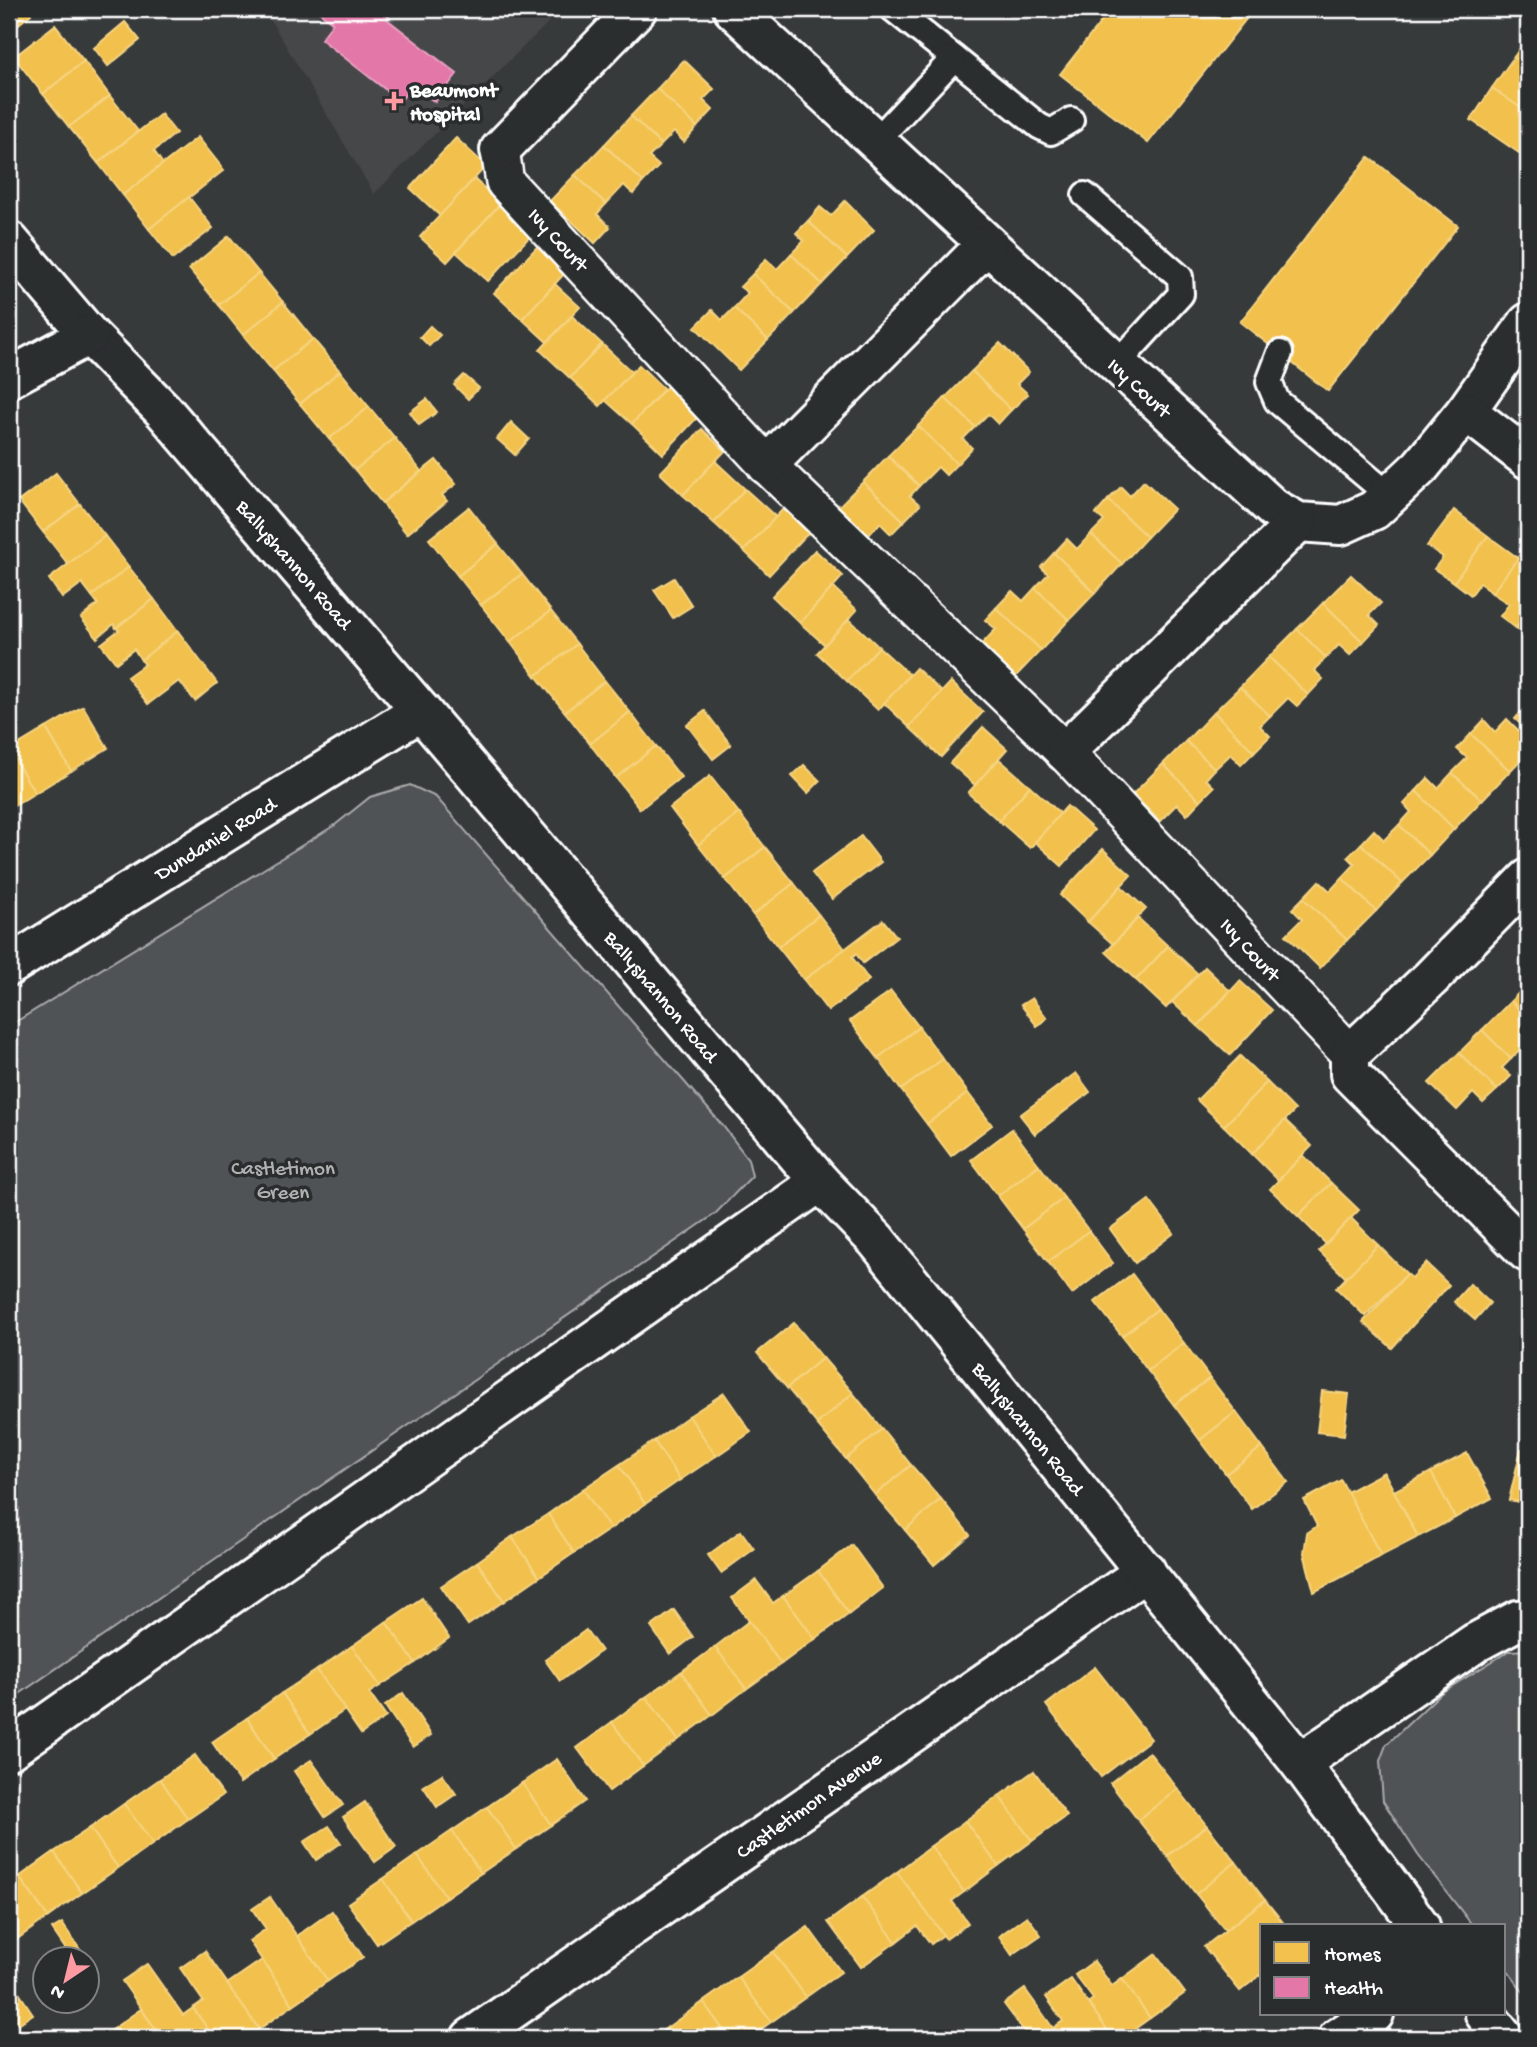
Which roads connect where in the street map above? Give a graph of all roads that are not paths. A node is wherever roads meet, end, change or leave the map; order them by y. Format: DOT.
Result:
graph roads {
  1 [pos="637,9"];
  2 [pos="733,9"];
  3 [pos="893,9"];
  4 [pos="954,58"];
  5 [pos="1071,120"];
  6 [pos="876,141"];
  7 [pos="500,150"];
  8 [pos="1085,195"];
  9 [pos="9,241"];
  10 [pos="987,244"];
  11 [pos="1528,323"];
  12 [pos="89,335"];
  13 [pos="1280,353"];
  14 [pos="1116,365"];
  15 [pos="9,378"];
  16 [pos="1466,411"];
  17 [pos="1528,458"];
  18 [pos="767,465"];
  19 [pos="1390,496"];
  20 [pos="1298,522"];
  21 [pos="421,711"];
  22 [pos="1065,752"];
  23 [pos="1528,879"];
  24 [pos="9,966"];
  25 [pos="1350,1054"];
  26 [pos="820,1182"];
  27 [pos="1527,1252"];
  28 [pos="1146,1571"];
  29 [pos="1528,1619"];
  30 [pos="9,1750"];
  31 [pos="1300,1763"];
  32 [pos="1419,1924"];
  33 [pos="1371,2016"];
  34 [pos="1487,2016"];
  35 [pos="471,2038"];
  36 [pos="1338,2038"];
  37 [pos="1504,2038"];
  1 -- 7 [label="street, Ivy Court"];
  2 -- 6 [label="street, Ivy Court"];
  3 -- 4 [label="lane"];
  4 -- 5 [label="lane"];
  4 -- 6 [label="lane"];
  6 -- 10 [label="street, Ivy Court"];
  7 -- 18 [label="street, Ivy Court"];
  8 -- 14 [label="lane"];
  9 -- 12 [label="street, Ballyshannon Road"];
  10 -- 14 [label="street, Ivy Court"];
  10 -- 18 [label="street"];
  11 -- 16 [label="street, Ivy Court"];
  12 -- 15 [label="street"];
  12 -- 21 [label="street, Ballyshannon Road"];
  13 -- 19 [label="lane"];
  14 -- 20 [label="street, Ivy Court"];
  16 -- 17 [label="street"];
  16 -- 19 [label="street, Ivy Court"];
  18 -- 22 [label="street, Ivy Court"];
  19 -- 20 [label="street, Ivy Court"];
  20 -- 22 [label="street"];
  21 -- 24 [label="street, Dundaniel Road"];
  21 -- 26 [label="street, Ballyshannon Road"];
  22 -- 25 [label="street, Ivy Court"];
  23 -- 25 [label="street"];
  25 -- 27 [label="street, Ivy Court"];
  26 -- 28 [label="street, Ballyshannon Road"];
  26 -- 30 [label="street"];
  28 -- 31 [label="street, Ballyshannon Road"];
  28 -- 35 [label="street, Castletimon Avenue"];
  29 -- 31 [label="street"];
  31 -- 32 [label="street, Ballyshannon Road"];
  33 -- 36 [label="street"];
  34 -- 37 [label="street"];
}
